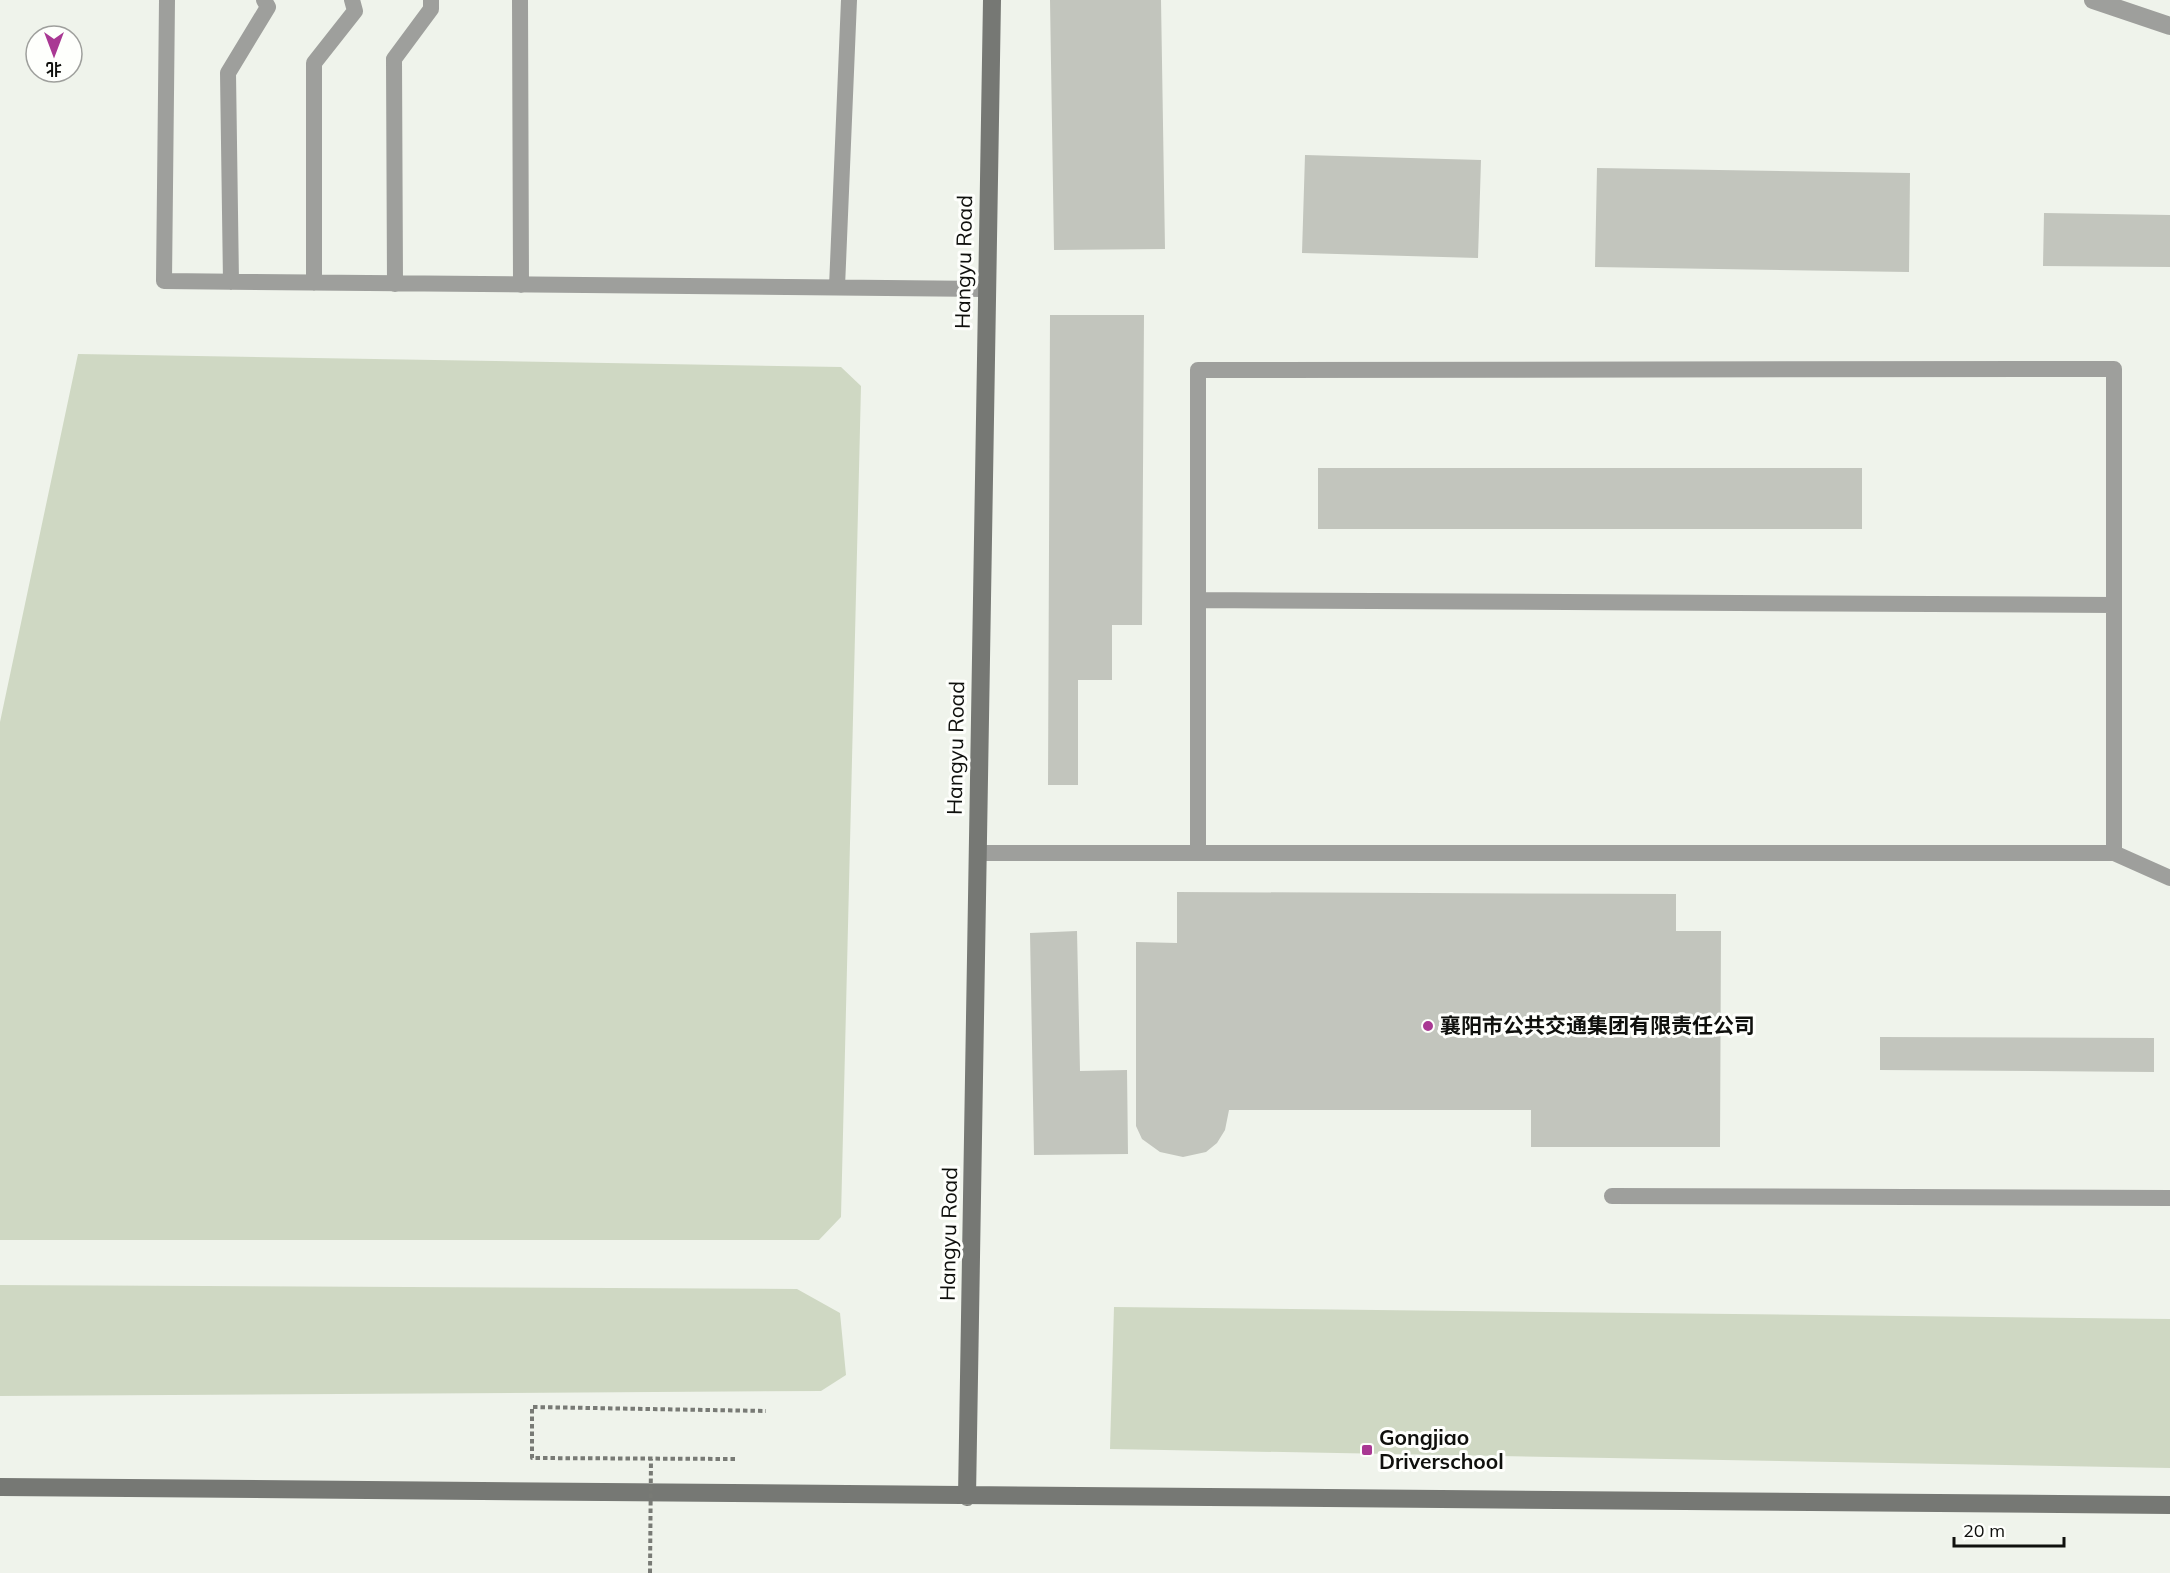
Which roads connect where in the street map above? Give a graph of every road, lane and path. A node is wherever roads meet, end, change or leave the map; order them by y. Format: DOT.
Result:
graph roads {
  1 [pos="167,0"];
  2 [pos="264,0"];
  3 [pos="352,0"];
  4 [pos="431,0"];
  5 [pos="520,0"];
  6 [pos="849,0"];
  7 [pos="992,0"];
  8 [pos="2093,0"];
  9 [pos="2170,26"];
  10 [pos="231,282"];
  11 [pos="314,282"];
  12 [pos="395,284"];
  13 [pos="521,285"];
  14 [pos="837,287"];
  15 [pos="986,289"];
  16 [pos="1198,600"];
  17 [pos="2114,605"];
  18 [pos="977,853"];
  19 [pos="1198,853"];
  20 [pos="2114,853"];
  21 [pos="2170,878"];
  22 [pos="1612,1196"];
  23 [pos="2170,1198"];
  24 [pos="766,1411"];
  25 [pos="651,1459"];
  26 [pos="735,1459"];
  27 [pos="0,1487"];
  28 [pos="967,1497"];
  29 [pos="2170,1505"];
  30 [pos="650,1573"];
  1 -- 10 [label="lane"];
  2 -- 10 [label="lane"];
  3 -- 11 [label="lane"];
  4 -- 12 [label="lane"];
  5 -- 13 [label="lane"];
  6 -- 14 [label="lane"];
  7 -- 15 [label="street, Hangyu Road"];
  8 -- 9 [label="street"];
  10 -- 11 [label="lane"];
  11 -- 12 [label="lane"];
  12 -- 13 [label="lane"];
  13 -- 14 [label="lane"];
  14 -- 15 [label="lane"];
  15 -- 18 [label="street, Hangyu Road"];
  16 -- 17 [label="lane"];
  16 -- 17 [label="lane"];
  16 -- 19 [label="lane"];
  17 -- 20 [label="lane"];
  18 -- 19 [label="lane"];
  18 -- 28 [label="street, Hangyu Road"];
  19 -- 20 [label="lane"];
  20 -- 21 [label="lane"];
  22 -- 23 [label="lane"];
  24 -- 25 [label="path"];
  25 -- 26 [label="path"];
  25 -- 30 [label="path, bridge"];
  27 -- 28 [label="street"];
  28 -- 29 [label="street"];
}
